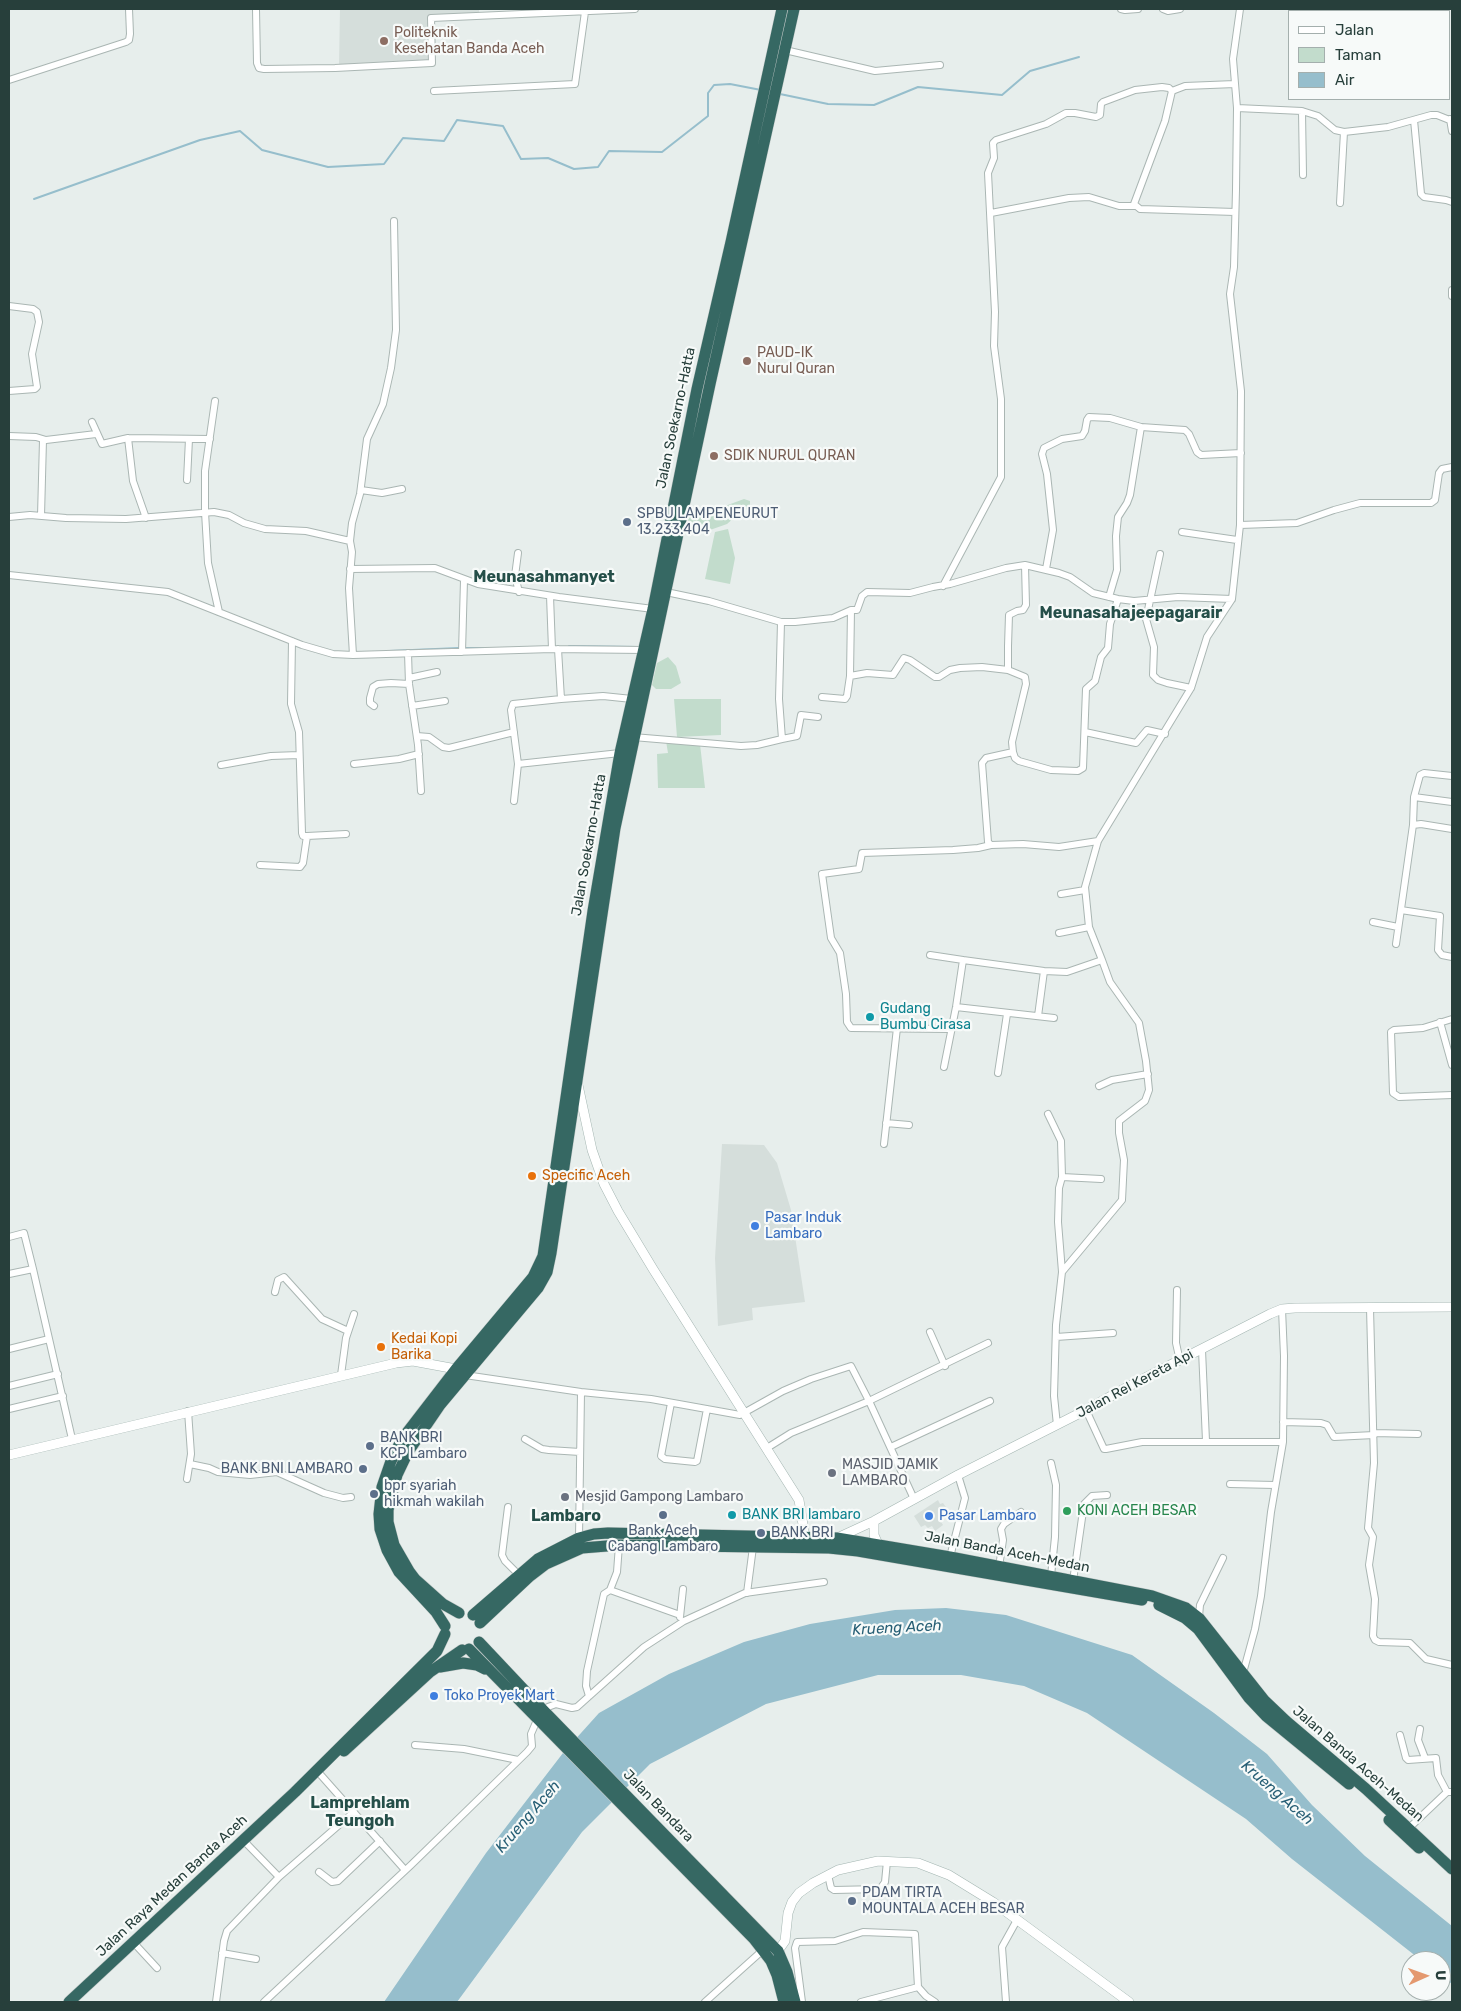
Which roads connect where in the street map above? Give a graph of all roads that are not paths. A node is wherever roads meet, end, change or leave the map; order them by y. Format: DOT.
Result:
graph roads {
  1 [pos="130,9"];
  2 [pos="256,9"];
  3 [pos="635,9"];
  4 [pos="782,9"];
  5 [pos="794,9"];
  6 [pos="1121,9"];
  7 [pos="1138,9"];
  8 [pos="1162,9"];
  9 [pos="1180,9"];
  10 [pos="1240,9"];
  11 [pos="585,12"];
  12 [pos="785,50"];
  13 [pos="940,65"];
  14 [pos="9,80"];
  15 [pos="1235,84"];
  16 [pos="1172,91"];
  17 [pos="434,92"];
  18 [pos="766,107"];
  19 [pos="1237,108"];
  20 [pos="1302,112"];
  21 [pos="1414,120"];
  22 [pos="1451,120"];
  23 [pos="1452,131"];
  24 [pos="1344,132"];
  25 [pos="1303,174"];
  26 [pos="1340,202"];
  27 [pos="1452,202"];
  28 [pos="1135,206"];
  29 [pos="1235,212"];
  30 [pos="991,213"];
  31 [pos="394,221"];
  32 [pos="1452,290"];
  33 [pos="1452,296"];
  34 [pos="9,306"];
  35 [pos="9,391"];
  36 [pos="215,401"];
  37 [pos="92,422"];
  38 [pos="696,424"];
  39 [pos="1141,427"];
  40 [pos="96,434"];
  41 [pos="9,436"];
  42 [pos="128,438"];
  43 [pos="189,439"];
  44 [pos="210,439"];
  45 [pos="43,440"];
  46 [pos="1241,453"];
  47 [pos="1452,467"];
  48 [pos="187,480"];
  49 [pos="402,489"];
  50 [pos="361,490"];
  51 [pos="205,512"];
  52 [pos="41,516"];
  53 [pos="9,517"];
  54 [pos="146,518"];
  55 [pos="1240,525"];
  56 [pos="1182,532"];
  57 [pos="1237,540"];
  58 [pos="350,541"];
  59 [pos="518,553"];
  60 [pos="1160,554"];
  61 [pos="1026,565"];
  62 [pos="350,569"];
  63 [pos="1046,569"];
  64 [pos="9,576"];
  65 [pos="464,580"];
  66 [pos="944,586"];
  67 [pos="519,592"];
  68 [pos="666,592"];
  69 [pos="550,596"];
  70 [pos="1109,597"];
  71 [pos="1118,599"];
  72 [pos="1149,599"];
  73 [pos="1232,599"];
  74 [pos="653,609"];
  75 [pos="851,610"];
  76 [pos="219,612"];
  77 [pos="781,622"];
  78 [pos="292,641"];
  79 [pos="648,644"];
  80 [pos="553,647"];
  81 [pos="462,648"];
  82 [pos="353,653"];
  83 [pos="408,653"];
  84 [pos="1008,670"];
  85 [pos="437,672"];
  86 [pos="850,676"];
  87 [pos="409,681"];
  88 [pos="1191,688"];
  89 [pos="822,697"];
  90 [pos="632,698"];
  91 [pos="561,699"];
  92 [pos="445,701"];
  93 [pos="374,706"];
  94 [pos="412,706"];
  95 [pos="818,718"];
  96 [pos="514,732"];
  97 [pos="1085,732"];
  98 [pos="1165,734"];
  99 [pos="417,736"];
  100 [pos="633,737"];
  101 [pos="782,739"];
  102 [pos="1013,752"];
  103 [pos="620,753"];
  104 [pos="419,754"];
  105 [pos="299,755"];
  106 [pos="354,764"];
  107 [pos="518,764"];
  108 [pos="221,765"];
  109 [pos="1452,776"];
  110 [pos="421,791"];
  111 [pos="1414,797"];
  112 [pos="514,801"];
  113 [pos="1452,802"];
  114 [pos="1413,825"];
  115 [pos="1452,829"];
  116 [pos="346,834"];
  117 [pos="307,836"];
  118 [pos="1098,842"];
  119 [pos="991,845"];
  120 [pos="260,865"];
  121 [pos="1085,890"];
  122 [pos="1061,894"];
  123 [pos="1401,910"];
  124 [pos="1373,922"];
  125 [pos="1089,927"];
  126 [pos="1398,927"];
  127 [pos="1059,933"];
  128 [pos="1396,944"];
  129 [pos="930,955"];
  130 [pos="1452,957"];
  131 [pos="963,960"];
  132 [pos="1102,960"];
  133 [pos="589,970"];
  134 [pos="1044,971"];
  135 [pos="587,988"];
  136 [pos="956,1007"];
  137 [pos="1007,1014"];
  138 [pos="1038,1016"];
  139 [pos="1054,1018"];
  140 [pos="1452,1019"];
  141 [pos="1440,1022"];
  142 [pos="897,1028"];
  143 [pos="951,1028"];
  144 [pos="1452,1065"];
  145 [pos="944,1067"];
  146 [pos="998,1073"];
  147 [pos="1148,1074"];
  148 [pos="577,1083"];
  149 [pos="1099,1086"];
  150 [pos="1452,1095"];
  151 [pos="1048,1114"];
  152 [pos="886,1123"];
  153 [pos="909,1125"];
  154 [pos="884,1144"];
  155 [pos="1062,1177"];
  156 [pos="1101,1179"];
  157 [pos="9,1237"];
  158 [pos="33,1269"];
  159 [pos="1062,1272"];
  160 [pos="9,1274"];
  161 [pos="1177,1290"];
  162 [pos="275,1292"];
  163 [pos="1452,1307"];
  164 [pos="1370,1308"];
  165 [pos="1282,1309"];
  166 [pos="354,1314"];
  167 [pos="348,1331"];
  168 [pos="930,1332"];
  169 [pos="492,1333"];
  170 [pos="1114,1333"];
  171 [pos="1056,1337"];
  172 [pos="49,1339"];
  173 [pos="988,1343"];
  174 [pos="9,1348"];
  175 [pos="1202,1350"];
  176 [pos="1180,1361"];
  177 [pos="945,1366"];
  178 [pos="460,1372"];
  179 [pos="58,1374"];
  180 [pos="341,1375"];
  181 [pos="9,1386"];
  182 [pos="581,1392"];
  183 [pos="63,1396"];
  184 [pos="869,1401"];
  185 [pos="990,1401"];
  186 [pos="671,1403"];
  187 [pos="9,1409"];
  188 [pos="707,1409"];
  189 [pos="1086,1410"];
  190 [pos="188,1411"];
  191 [pos="745,1413"];
  192 [pos="1283,1422"];
  193 [pos="1057,1425"];
  194 [pos="1374,1434"];
  195 [pos="1418,1434"];
  196 [pos="72,1439"];
  197 [pos="525,1439"];
  198 [pos="1206,1441"];
  199 [pos="1282,1442"];
  200 [pos="891,1447"];
  201 [pos="767,1448"];
  202 [pos="580,1452"];
  203 [pos="9,1455"];
  204 [pos="1051,1463"];
  205 [pos="190,1464"];
  206 [pos="958,1475"];
  207 [pos="187,1479"];
  208 [pos="1230,1484"];
  209 [pos="1275,1485"];
  210 [pos="1107,1495"];
  211 [pos="351,1497"];
  212 [pos="914,1499"];
  213 [pos="508,1507"];
  214 [pos="1021,1512"];
  215 [pos="874,1521"];
  216 [pos="805,1537"];
  217 [pos="579,1538"];
  218 [pos="838,1538"];
  219 [pos="878,1544"];
  220 [pos="619,1545"];
  221 [pos="753,1547"];
  222 [pos="950,1557"];
  223 [pos="1223,1558"];
  224 [pos="1003,1571"];
  225 [pos="519,1575"];
  226 [pos="1051,1576"];
  227 [pos="1073,1580"];
  228 [pos="824,1582"];
  229 [pos="683,1589"];
  230 [pos="610,1590"];
  231 [pos="747,1593"];
  232 [pos="459,1613"];
  233 [pos="682,1618"];
  234 [pos="1199,1618"];
  235 [pos="477,1619"];
  236 [pos="445,1630"];
  237 [pos="479,1642"];
  238 [pos="465,1650"];
  239 [pos="1452,1665"];
  240 [pos="430,1672"];
  241 [pos="1243,1673"];
  242 [pos="493,1674"];
  243 [pos="589,1696"];
  244 [pos="541,1716"];
  245 [pos="1420,1728"];
  246 [pos="1400,1735"];
  247 [pos="415,1745"];
  248 [pos="1424,1758"];
  249 [pos="518,1760"];
  250 [pos="319,1773"];
  251 [pos="295,1792"];
  252 [pos="1450,1792"];
  253 [pos="354,1812"];
  254 [pos="1409,1828"];
  255 [pos="244,1841"];
  256 [pos="380,1841"];
  257 [pos="886,1861"];
  258 [pos="1452,1869"];
  259 [pos="405,1870"];
  260 [pos="319,1872"];
  261 [pos="828,1875"];
  262 [pos="279,1877"];
  263 [pos="1452,1878"];
  264 [pos="1017,1920"];
  265 [pos="758,1937"];
  266 [pos="133,1942"];
  267 [pos="796,1944"];
  268 [pos="782,1946"];
  269 [pos="762,1950"];
  270 [pos="222,1953"];
  271 [pos="256,1959"];
  272 [pos="157,1968"];
  273 [pos="918,1987"];
  274 [pos="883,2000"];
  275 [pos="70,2002"];
  276 [pos="216,2002"];
  277 [pos="264,2002"];
  278 [pos="705,2002"];
  279 [pos="784,2002"];
  280 [pos="795,2002"];
  281 [pos="802,2002"];
  282 [pos="861,2002"];
  283 [pos="933,2002"];
  284 [pos="1006,2002"];
  285 [pos="1129,2002"];
  1 -- 14 [label="street"];
  2 -- 11 [label="street"];
  3 -- 11 [label="street"];
  4 -- 18 [label="highway, Jalan Soekarno-Hatta"];
  5 -- 12 [label="highway, Jalan Soekarno-Hatta"];
  6 -- 7 [label="street"];
  8 -- 9 [label="street"];
  10 -- 15 [label="street"];
  11 -- 17 [label="street"];
  12 -- 13 [label="street"];
  12 -- 18 [label="highway, Jalan Soekarno-Hatta"];
  15 -- 16 [label="street"];
  15 -- 19 [label="street"];
  16 -- 28 [label="street"];
  16 -- 30 [label="street"];
  18 -- 38 [label="highway, Jalan Soekarno-Hatta"];
  19 -- 20 [label="street"];
  19 -- 29 [label="street"];
  20 -- 24 [label="street"];
  20 -- 25 [label="street"];
  21 -- 22 [label="street"];
  21 -- 24 [label="street"];
  21 -- 27 [label="street"];
  22 -- 23 [label="street"];
  24 -- 26 [label="street"];
  28 -- 29 [label="street"];
  28 -- 30 [label="street"];
  29 -- 46 [label="street"];
  30 -- 66 [label="street"];
  31 -- 50 [label="street"];
  32 -- 33 [label="street"];
  34 -- 35 [label="street"];
  36 -- 44 [label="street"];
  37 -- 40 [label="street"];
  38 -- 68 [label="highway, Jalan Soekarno-Hatta"];
  38 -- 74 [label="highway, Jalan Soekarno-Hatta"];
  39 -- 46 [label="street"];
  39 -- 63 [label="street"];
  39 -- 70 [label="street"];
  40 -- 42 [label="street"];
  40 -- 45 [label="street"];
  41 -- 45 [label="street"];
  42 -- 43 [label="street"];
  42 -- 54 [label="street"];
  43 -- 44 [label="street"];
  43 -- 48 [label="street"];
  44 -- 51 [label="street"];
  45 -- 52 [label="street"];
  46 -- 55 [label="street"];
  47 -- 55 [label="street"];
  49 -- 50 [label="street"];
  50 -- 58 [label="street"];
  51 -- 54 [label="street"];
  51 -- 58 [label="street"];
  51 -- 76 [label="street"];
  52 -- 53 [label="street"];
  52 -- 54 [label="street"];
  55 -- 57 [label="street"];
  56 -- 57 [label="street"];
  57 -- 73 [label="street"];
  58 -- 62 [label="street"];
  59 -- 67 [label="street"];
  60 -- 72 [label="street"];
  61 -- 63 [label="street"];
  61 -- 66 [label="street"];
  61 -- 84 [label="street"];
  62 -- 65 [label="street"];
  62 -- 82 [label="street"];
  63 -- 70 [label="street"];
  64 -- 76 [label="street"];
  65 -- 67 [label="street"];
  65 -- 81 [label="street"];
  66 -- 75 [label="street"];
  67 -- 69 [label="street"];
  68 -- 77 [label="street"];
  68 -- 79 [label="highway, Jalan Soekarno-Hatta"];
  69 -- 74 [label="street"];
  69 -- 80 [label="street"];
  70 -- 71 [label="street"];
  71 -- 72 [label="street"];
  71 -- 97 [label="street"];
  72 -- 73 [label="street"];
  72 -- 88 [label="street"];
  73 -- 88 [label="street"];
  74 -- 79 [label="highway, Jalan Soekarno-Hatta"];
  75 -- 77 [label="street"];
  75 -- 86 [label="street"];
  76 -- 78 [label="street"];
  77 -- 101 [label="street"];
  78 -- 82 [label="street"];
  78 -- 105 [label="street"];
  79 -- 80 [label="street"];
  79 -- 90 [label="highway, Jalan Soekarno-Hatta"];
  79 -- 100 [label="highway, Jalan Soekarno-Hatta"];
  80 -- 81 [label="street"];
  80 -- 91 [label="street"];
  81 -- 83 [label="street"];
  82 -- 83 [label="street"];
  83 -- 87 [label="street"];
  84 -- 86 [label="street"];
  84 -- 102 [label="street"];
  85 -- 87 [label="street"];
  86 -- 89 [label="street"];
  87 -- 93 [label="street"];
  87 -- 94 [label="street"];
  88 -- 98 [label="street"];
  90 -- 91 [label="street"];
  90 -- 103 [label="highway, Jalan Soekarno-Hatta"];
  91 -- 96 [label="street"];
  92 -- 94 [label="street"];
  94 -- 99 [label="street"];
  95 -- 101 [label="street"];
  96 -- 99 [label="street"];
  96 -- 107 [label="street"];
  97 -- 98 [label="street"];
  97 -- 102 [label="street"];
  98 -- 118 [label="street"];
  99 -- 104 [label="street"];
  100 -- 101 [label="street"];
  100 -- 133 [label="highway, Jalan Soekarno-Hatta"];
  102 -- 119 [label="street"];
  103 -- 107 [label="street"];
  103 -- 133 [label="highway, Jalan Soekarno-Hatta"];
  104 -- 106 [label="street"];
  104 -- 110 [label="street"];
  105 -- 108 [label="street"];
  105 -- 117 [label="street"];
  107 -- 112 [label="street"];
  109 -- 111 [label="street"];
  111 -- 113 [label="street"];
  111 -- 114 [label="street"];
  114 -- 115 [label="street"];
  114 -- 123 [label="street"];
  116 -- 117 [label="street"];
  117 -- 120 [label="street"];
  118 -- 119 [label="street"];
  118 -- 121 [label="street"];
  119 -- 142 [label="street"];
  121 -- 122 [label="street"];
  121 -- 125 [label="street"];
  123 -- 126 [label="street"];
  123 -- 130 [label="street"];
  124 -- 126 [label="street"];
  125 -- 127 [label="street"];
  125 -- 132 [label="street"];
  126 -- 128 [label="street"];
  129 -- 131 [label="street"];
  131 -- 134 [label="street"];
  131 -- 136 [label="street"];
  132 -- 134 [label="street"];
  132 -- 147 [label="street"];
  133 -- 135 [label="highway, Jalan Soekarno-Hatta"];
  134 -- 138 [label="street"];
  135 -- 148 [label="highway, Jalan Soekarno-Hatta"];
  135 -- 169 [label="highway, Jalan Soekarno-Hatta"];
  136 -- 137 [label="street"];
  136 -- 143 [label="street"];
  137 -- 138 [label="street"];
  137 -- 146 [label="street"];
  138 -- 139 [label="street"];
  140 -- 141 [label="street"];
  141 -- 144 [label="street"];
  141 -- 150 [label="street"];
  142 -- 143 [label="street"];
  142 -- 152 [label="street"];
  143 -- 145 [label="street"];
  147 -- 149 [label="street"];
  147 -- 159 [label="street"];
  148 -- 169 [label="highway, Jalan Soekarno-Hatta"];
  148 -- 191 [label="main road"];
  151 -- 155 [label="street"];
  152 -- 153 [label="street"];
  152 -- 154 [label="street"];
  155 -- 156 [label="street"];
  155 -- 159 [label="street"];
  157 -- 158 [label="street"];
  158 -- 160 [label="street"];
  158 -- 172 [label="street"];
  159 -- 171 [label="street"];
  161 -- 176 [label="street"];
  162 -- 167 [label="street"];
  163 -- 164 [label="main road, Jalan Rel Kereta Api"];
  164 -- 165 [label="main road, Jalan Rel Kereta Api"];
  164 -- 194 [label="street"];
  165 -- 175 [label="main road, Jalan Rel Kereta Api"];
  165 -- 192 [label="street"];
  166 -- 167 [label="street"];
  167 -- 180 [label="street"];
  168 -- 177 [label="street"];
  169 -- 178 [label="highway, Jalan Soekarno-Hatta"];
  170 -- 171 [label="street"];
  171 -- 193 [label="street"];
  172 -- 174 [label="street"];
  172 -- 179 [label="street"];
  173 -- 177 [label="street"];
  175 -- 176 [label="main road, Jalan Rel Kereta Api"];
  175 -- 198 [label="street"];
  176 -- 189 [label="main road, Jalan Rel Kereta Api"];
  177 -- 184 [label="street"];
  178 -- 180 [label="main road"];
  178 -- 182 [label="street"];
  178 -- 232 [label="highway, Jalan Soekarno-Hatta"];
  178 -- 236 [label="highway, Jalan Soekarno-Hatta"];
  179 -- 181 [label="street"];
  179 -- 183 [label="street"];
  180 -- 190 [label="main road"];
  182 -- 186 [label="street"];
  182 -- 202 [label="street"];
  183 -- 187 [label="street"];
  183 -- 196 [label="street"];
  184 -- 191 [label="street"];
  184 -- 200 [label="street"];
  184 -- 201 [label="street"];
  185 -- 200 [label="street"];
  186 -- 188 [label="street"];
  186 -- 188 [label="street"];
  188 -- 191 [label="street"];
  189 -- 193 [label="main road, Jalan Rel Kereta Api"];
  189 -- 198 [label="street"];
  190 -- 196 [label="main road"];
  190 -- 205 [label="street"];
  191 -- 201 [label="main road"];
  192 -- 194 [label="street"];
  192 -- 199 [label="street"];
  193 -- 206 [label="main road, Jalan Rel Kereta Api"];
  194 -- 195 [label="street"];
  194 -- 239 [label="street"];
  196 -- 203 [label="main road"];
  197 -- 202 [label="street"];
  198 -- 199 [label="street"];
  199 -- 209 [label="street"];
  200 -- 212 [label="street"];
  201 -- 216 [label="main road"];
  202 -- 217 [label="street"];
  204 -- 226 [label="street"];
  205 -- 207 [label="street"];
  205 -- 211 [label="street"];
  206 -- 212 [label="main road, Jalan Rel Kereta Api"];
  206 -- 222 [label="street"];
  208 -- 209 [label="street"];
  209 -- 241 [label="street"];
  210 -- 227 [label="street"];
  212 -- 215 [label="main road, Jalan Rel Kereta Api"];
  213 -- 225 [label="street"];
  214 -- 224 [label="street"];
  215 -- 218 [label="main road, Jalan Rel Kereta Api"];
  215 -- 219 [label="main road"];
  216 -- 217 [label="highway, Jalan Banda Aceh-Medan"];
  216 -- 218 [label="highway, Jalan Banda Aceh-Medan"];
  217 -- 225 [label="highway, Jalan Banda Aceh-Medan"];
  218 -- 219 [label="highway, Jalan Banda Aceh-Medan"];
  219 -- 222 [label="highway, Jalan Banda Aceh-Medan"];
  220 -- 221 [label="highway, Jalan Banda Aceh-Medan"];
  220 -- 230 [label="street"];
  220 -- 235 [label="highway, Jalan Banda Aceh-Medan"];
  221 -- 224 [label="highway, Jalan Banda Aceh-Medan"];
  221 -- 231 [label="street"];
  222 -- 224 [label="highway, Jalan Banda Aceh-Medan"];
  223 -- 234 [label="street"];
  224 -- 226 [label="highway, Jalan Banda Aceh-Medan"];
  224 -- 263 [label="highway, Jalan Banda Aceh-Medan"];
  225 -- 235 [label="highway, Jalan Banda Aceh-Medan"];
  226 -- 227 [label="highway, Jalan Banda Aceh-Medan"];
  227 -- 234 [label="highway, Jalan Banda Aceh-Medan"];
  228 -- 231 [label="street"];
  229 -- 233 [label="street"];
  230 -- 233 [label="street"];
  230 -- 243 [label="street"];
  231 -- 233 [label="street"];
  232 -- 235 [label="highway"];
  232 -- 236 [label="highway"];
  233 -- 243 [label="street"];
  234 -- 241 [label="highway, Jalan Banda Aceh-Medan"];
  235 -- 237 [label="highway"];
  236 -- 238 [label="highway"];
  236 -- 251 [label="highway, Jalan Raya Medan Banda Aceh"];
  237 -- 238 [label="highway"];
  237 -- 244 [label="highway, Jalan Bandara"];
  238 -- 240 [label="highway, Jalan Raya Medan Banda Aceh"];
  238 -- 242 [label="highway, Jalan Bandara"];
  240 -- 242 [label="highway"];
  240 -- 250 [label="highway, Jalan Raya Medan Banda Aceh"];
  241 -- 254 [label="highway, Jalan Banda Aceh-Medan"];
  242 -- 244 [label="highway, Jalan Bandara"];
  243 -- 244 [label="street"];
  244 -- 249 [label="street"];
  244 -- 265 [label="highway, Jalan Bandara"];
  245 -- 248 [label="street"];
  246 -- 248 [label="street"];
  247 -- 249 [label="street"];
  248 -- 252 [label="street"];
  249 -- 259 [label="street"];
  250 -- 251 [label="highway, Jalan Raya Medan Banda Aceh"];
  250 -- 253 [label="street"];
  251 -- 255 [label="highway, Jalan Raya Medan Banda Aceh"];
  252 -- 254 [label="street"];
  253 -- 256 [label="street"];
  253 -- 262 [label="street"];
  254 -- 258 [label="highway, Jalan Banda Aceh-Medan"];
  255 -- 262 [label="street"];
  255 -- 266 [label="highway, Jalan Raya Medan Banda Aceh"];
  256 -- 259 [label="street"];
  256 -- 260 [label="street"];
  257 -- 261 [label="main road"];
  257 -- 261 [label="street"];
  257 -- 264 [label="main road"];
  259 -- 277 [label="street"];
  261 -- 268 [label="main road"];
  262 -- 270 [label="street"];
  264 -- 284 [label="street"];
  264 -- 285 [label="main road"];
  265 -- 268 [label="highway, Jalan Bandara"];
  265 -- 269 [label="highway, Jalan Bandara"];
  266 -- 272 [label="street"];
  266 -- 275 [label="highway, Jalan Raya Medan Banda Aceh"];
  267 -- 268 [label="street"];
  267 -- 273 [label="street"];
  267 -- 281 [label="street"];
  268 -- 280 [label="highway, Jalan Bandara"];
  269 -- 278 [label="street"];
  269 -- 279 [label="highway, Jalan Bandara"];
  270 -- 271 [label="street"];
  270 -- 276 [label="street"];
  273 -- 274 [label="street"];
  273 -- 283 [label="street"];
  274 -- 282 [label="street"];
}
